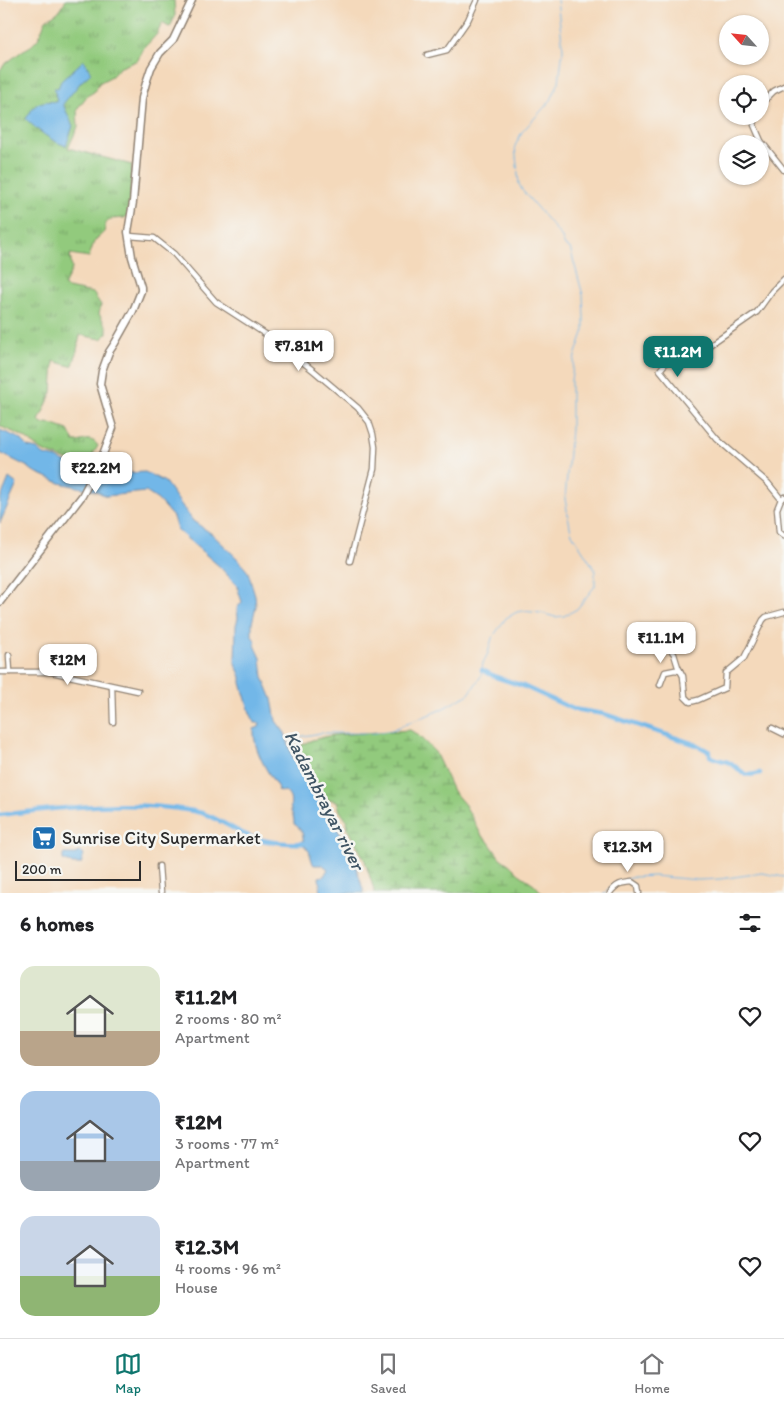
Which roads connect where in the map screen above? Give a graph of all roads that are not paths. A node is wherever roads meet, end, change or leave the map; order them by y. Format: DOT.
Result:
graph roads {
  1 [pos="192,0"];
  2 [pos="477,0"];
  3 [pos="427,55"];
  4 [pos="784,86"];
  5 [pos="769,96"];
  6 [pos="754,125"];
  7 [pos="784,170"];
  8 [pos="129,236"];
  9 [pos="784,279"];
  10 [pos="783,498"];
  11 [pos="784,536"];
  12 [pos="350,561"];
  13 [pos="0,602"];
  14 [pos="784,612"];
  15 [pos="669,648"];
  16 [pos="9,654"];
  17 [pos="680,671"];
  18 [pos="0,672"];
  19 [pos="10,672"];
  20 [pos="660,685"];
  21 [pos="112,686"];
  22 [pos="138,691"];
  23 [pos="113,722"];
  24 [pos="772,728"];
  25 [pos="784,734"];
  26 [pos="159,866"];
  27 [pos="161,893"];
  28 [pos="610,893"];
  29 [pos="639,893"];
  1 -- 8 [label="main road"];
  2 -- 3 [label="street"];
  4 -- 5 [label="street"];
  6 -- 7 [label="street"];
  8 -- 12 [label="street"];
  8 -- 13 [label="main road"];
  9 -- 10 [label="street"];
  10 -- 11 [label="street"];
  14 -- 17 [label="street"];
  15 -- 17 [label="street"];
  16 -- 19 [label="street"];
  17 -- 20 [label="street"];
  18 -- 19 [label="street"];
  19 -- 21 [label="street"];
  21 -- 22 [label="street"];
  21 -- 23 [label="street"];
  24 -- 25 [label="street"];
  26 -- 27 [label="street"];
  28 -- 29 [label="street"];
}
